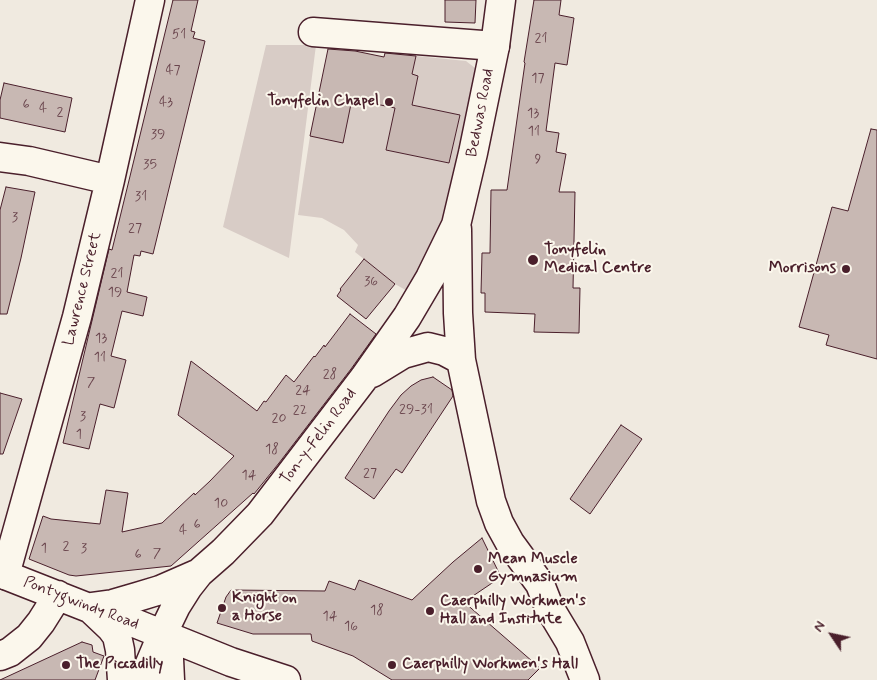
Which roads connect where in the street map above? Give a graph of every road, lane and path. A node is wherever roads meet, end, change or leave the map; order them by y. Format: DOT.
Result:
graph roads {
  1 [pos="150,0"];
  2 [pos="501,0"];
  3 [pos="314,32"];
  4 [pos="495,46"];
  5 [pos="0,157"];
  6 [pos="110,180"];
  7 [pos="456,225"];
  8 [pos="461,360"];
  9 [pos="364,378"];
  10 [pos="199,573"];
  11 [pos="3,574"];
  12 [pos="58,595"];
  13 [pos="89,608"];
  14 [pos="162,634"];
  15 [pos="0,656"];
  16 [pos="122,680"];
  17 [pos="143,680"];
  18 [pos="170,680"];
  19 [pos="286,680"];
  20 [pos="586,680"];
  1 -- 6 [label="main road, Lawrence Street"];
  2 -- 4 [label="main road, Bedwas Road"];
  3 -- 4 [label="main road"];
  4 -- 7 [label="main road, Bedwas Road"];
  5 -- 6 [label="main road"];
  6 -- 11 [label="main road, Lawrence Street"];
  7 -- 8 [label="main road"];
  7 -- 9 [label="main road, Ton-y-Felin Road"];
  8 -- 9 [label="main road"];
  8 -- 20 [label="main road"];
  9 -- 10 [label="main road, Ton-y-Felin Road"];
  10 -- 13 [label="main road"];
  10 -- 14 [label="main road, Ton-y-Felin Road"];
  11 -- 12 [label="main road, Pontygwindy Road"];
  12 -- 13 [label="main road, Pontygwindy Road"];
  12 -- 15 [label="main road"];
  13 -- 14 [label="main road, Pontygwindy Road"];
  13 -- 16 [label="main road"];
  14 -- 17 [label="main road, Ton-y-Felin Road"];
  14 -- 18 [label="main road"];
  14 -- 19 [label="main road, Pontygwindy Road"];
}
